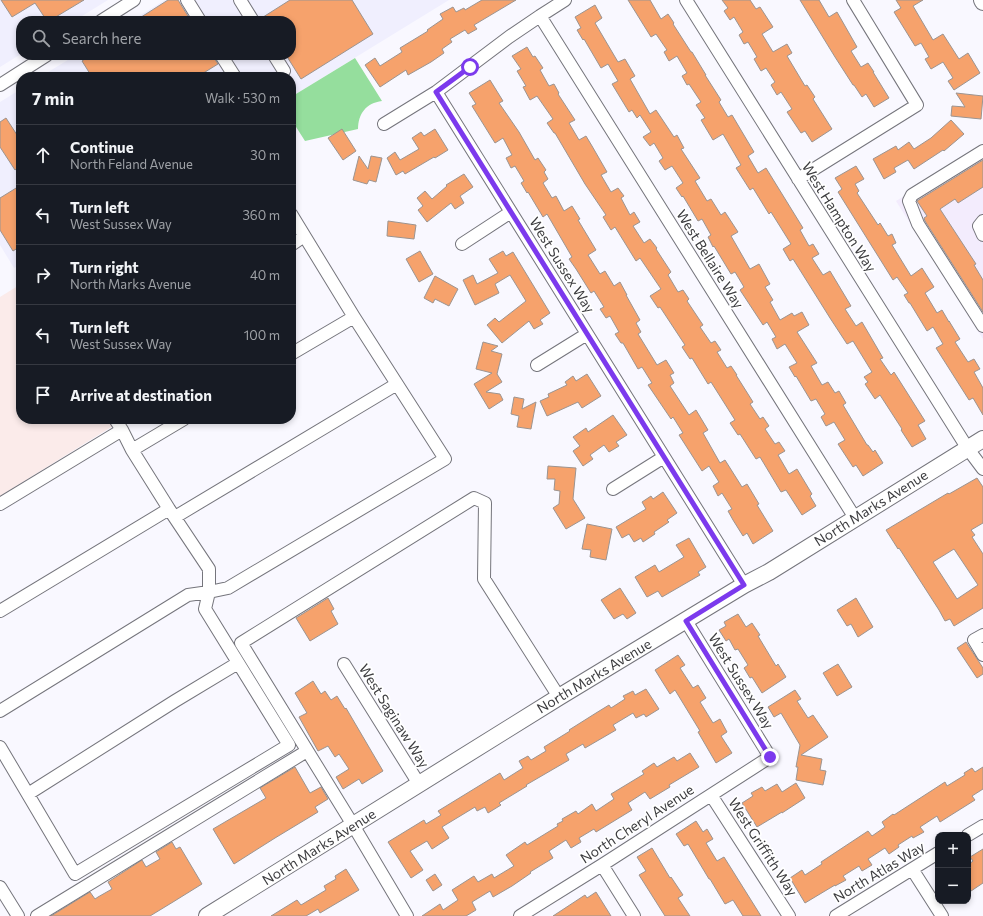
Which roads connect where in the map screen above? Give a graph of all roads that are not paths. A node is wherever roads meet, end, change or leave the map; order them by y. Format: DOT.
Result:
graph roads {
  1 [pos="134,0"];
  2 [pos="187,0"];
  3 [pos="240,0"];
  4 [pos="565,0"];
  5 [pos="686,0"];
  6 [pos="853,0"];
  7 [pos="109,16"];
  8 [pos="197,16"];
  9 [pos="250,16"];
  10 [pos="540,16"];
  11 [pos="39,60"];
  12 [pos="224,60"];
  13 [pos="277,60"];
  14 [pos="284,71"];
  15 [pos="20,72"];
  16 [pos="232,72"];
  17 [pos="16,75"];
  18 [pos="0,85"];
  19 [pos="436,92"];
  20 [pos="384,124"];
  21 [pos="983,151"];
  22 [pos="798,179"];
  23 [pos="511,212"];
  24 [pos="983,221"];
  25 [pos="296,222"];
  26 [pos="983,235"];
  27 [pos="304,236"];
  28 [pos="296,242"];
  29 [pos="462,244"];
  30 [pos="354,317"];
  31 [pos="983,326"];
  32 [pos="587,334"];
  33 [pos="296,351"];
  34 [pos="537,365"];
  35 [pos="398,384"];
  36 [pos="118,424"];
  37 [pos="176,424"];
  38 [pos="122,430"];
  39 [pos="983,439"];
  40 [pos="968,449"];
  41 [pos="132,450"];
  42 [pos="664,457"];
  43 [pos="983,469"];
  44 [pos="613,489"];
  45 [pos="0,504"];
  46 [pos="172,513"];
  47 [pos="855,518"];
  48 [pos="744,585"];
  49 [pos="209,592"];
  50 [pos="0,611"];
  51 [pos="686,621"];
  52 [pos="983,634"];
  53 [pos="983,655"];
  54 [pos="238,663"];
  55 [pos="344,664"];
  56 [pos="559,697"];
  57 [pos="0,711"];
  58 [pos="0,747"];
  59 [pos="307,751"];
  60 [pos="770,757"];
  61 [pos="419,784"];
  62 [pos="28,794"];
  63 [pos="711,795"];
  64 [pos="353,826"];
  65 [pos="983,826"];
  66 [pos="971,833"];
  67 [pos="935,856"];
  68 [pos="602,865"];
  69 [pos="912,869"];
  70 [pos="0,887"];
  71 [pos="18,916"];
  72 [pos="36,916"];
  73 [pos="207,916"];
  74 [pos="407,916"];
  75 [pos="520,916"];
  76 [pos="634,916"];
  77 [pos="789,916"];
  78 [pos="836,916"];
  79 [pos="942,916"];
  1 -- 7 [label="street"];
  2 -- 8 [label="street"];
  3 -- 9 [label="street"];
  4 -- 10 [label="street"];
  5 -- 22 [label="street, West Hampton Way"];
  6 -- 22 [label="street"];
  10 -- 19 [label="street"];
  10 -- 47 [label="street, West Bellaire Way"];
  11 -- 15 [label="street"];
  12 -- 16 [label="street"];
  13 -- 14 [label="street"];
  17 -- 18 [label="street"];
  19 -- 20 [label="street"];
  19 -- 23 [label="street, West Sussex Way"];
  21 -- 31 [label="street"];
  22 -- 40 [label="street, West Hampton Way"];
  23 -- 29 [label="street, West Sussex Way"];
  23 -- 32 [label="street, West Sussex Way"];
  24 -- 26 [label="street"];
  25 -- 27 [label="street"];
  27 -- 28 [label="street"];
  27 -- 30 [label="street"];
  30 -- 33 [label="street"];
  30 -- 35 [label="street"];
  32 -- 34 [label="street, West Sussex Way"];
  32 -- 42 [label="street, West Sussex Way"];
  35 -- 46 [label="street"];
  35 -- 49 [label="street"];
  36 -- 38 [label="street"];
  37 -- 41 [label="street"];
  38 -- 41 [label="street"];
  38 -- 45 [label="street"];
  39 -- 40 [label="main road, North Marks Avenue"];
  40 -- 43 [label="street, West Hampton Way"];
  40 -- 47 [label="main road, North Marks Avenue"];
  41 -- 46 [label="street"];
  42 -- 44 [label="street"];
  42 -- 48 [label="street, West Sussex Way"];
  46 -- 49 [label="street"];
  46 -- 50 [label="street"];
  47 -- 48 [label="main road, North Marks Avenue"];
  48 -- 51 [label="main road, North Marks Avenue"];
  49 -- 54 [label="street"];
  49 -- 57 [label="street"];
  51 -- 56 [label="main road, North Marks Avenue"];
  51 -- 60 [label="street, West Sussex Way"];
  52 -- 53 [label="street"];
  54 -- 62 [label="street"];
  54 -- 62 [label="street"];
  55 -- 61 [label="street, West Saginaw Way"];
  56 -- 59 [label="street"];
  56 -- 61 [label="main road, North Marks Avenue"];
  58 -- 62 [label="street"];
  59 -- 64 [label="street"];
  59 -- 72 [label="street"];
  60 -- 63 [label="street, North Cheryl Avenue"];
  61 -- 64 [label="main road, North Marks Avenue"];
  63 -- 68 [label="street, North Cheryl Avenue"];
  63 -- 77 [label="street, West Griffith Way"];
  64 -- 73 [label="main road, North Marks Avenue"];
  64 -- 74 [label="street"];
  65 -- 66 [label="street"];
  67 -- 69 [label="street, North Atlas Way"];
  68 -- 75 [label="street, North Cheryl Avenue"];
  68 -- 76 [label="street"];
  69 -- 78 [label="street, North Atlas Way"];
  69 -- 79 [label="street"];
  70 -- 71 [label="street"];
}
